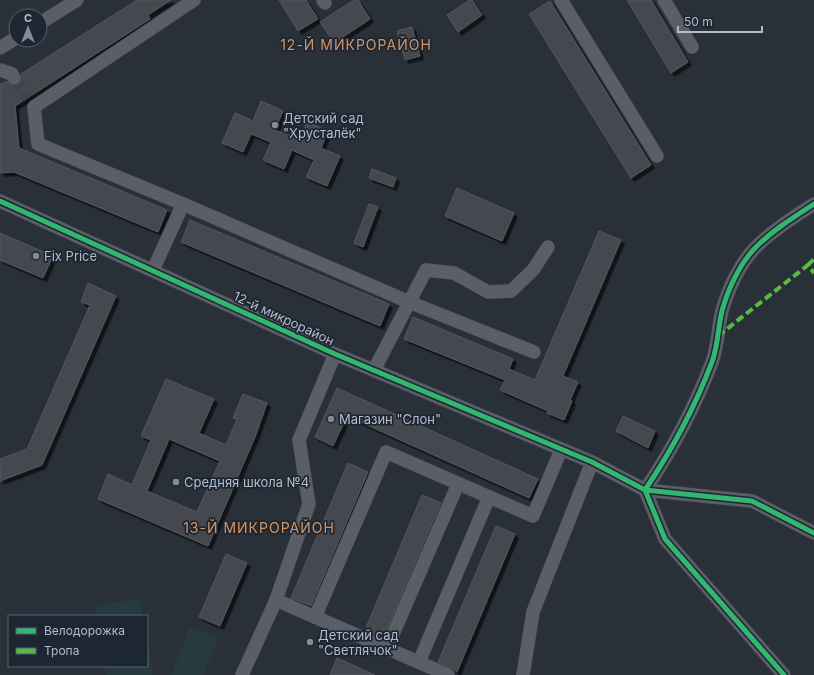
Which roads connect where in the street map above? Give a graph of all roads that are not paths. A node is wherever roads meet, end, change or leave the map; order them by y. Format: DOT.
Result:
graph roads {
  1 [pos="77,0"];
  2 [pos="194,0"];
  3 [pos="561,0"];
  4 [pos="664,0"];
  5 [pos="48,18"];
  6 [pos="692,47"];
  7 [pos="0,70"];
  8 [pos="14,78"];
  9 [pos="657,156"];
  10 [pos="0,201"];
  11 [pos="183,204"];
  12 [pos="814,204"];
  13 [pos="548,247"];
  14 [pos="153,270"];
  15 [pos="409,302"];
  16 [pos="534,352"];
  17 [pos="335,354"];
  18 [pos="374,370"];
  19 [pos="561,450"];
  20 [pos="592,462"];
  21 [pos="458,484"];
  22 [pos="645,490"];
  23 [pos="489,497"];
  24 [pos="814,533"];
  25 [pos="276,600"];
  26 [pos="315,617"];
  27 [pos="387,648"];
  28 [pos="419,662"];
  29 [pos="242,675"];
  30 [pos="448,675"];
  31 [pos="523,675"];
  32 [pos="784,675"];
  1 -- 5 [label="street"];
  2 -- 11 [label="street"];
  3 -- 9 [label="street"];
  4 -- 6 [label="street"];
  7 -- 8 [label="street"];
  10 -- 14 [label="street, 12-й микрорайон"];
  11 -- 14 [label="street"];
  11 -- 15 [label="street"];
  12 -- 22 [label="street"];
  13 -- 15 [label="street"];
  14 -- 17 [label="street, 12-й микрорайон"];
  15 -- 16 [label="street"];
  15 -- 18 [label="street"];
  17 -- 18 [label="street, 12-й микрорайон"];
  17 -- 25 [label="street"];
  18 -- 19 [label="street, 12-й микрорайон"];
  19 -- 20 [label="street, 12-й микрорайон"];
  19 -- 23 [label="street"];
  20 -- 22 [label="street, 12-й микрорайон"];
  20 -- 31 [label="street"];
  21 -- 23 [label="street"];
  21 -- 26 [label="street"];
  21 -- 27 [label="street"];
  22 -- 24 [label="street"];
  22 -- 32 [label="street"];
  23 -- 28 [label="street"];
  25 -- 26 [label="street"];
  25 -- 29 [label="street"];
  26 -- 27 [label="street"];
  27 -- 28 [label="street"];
  28 -- 30 [label="street"];
}
